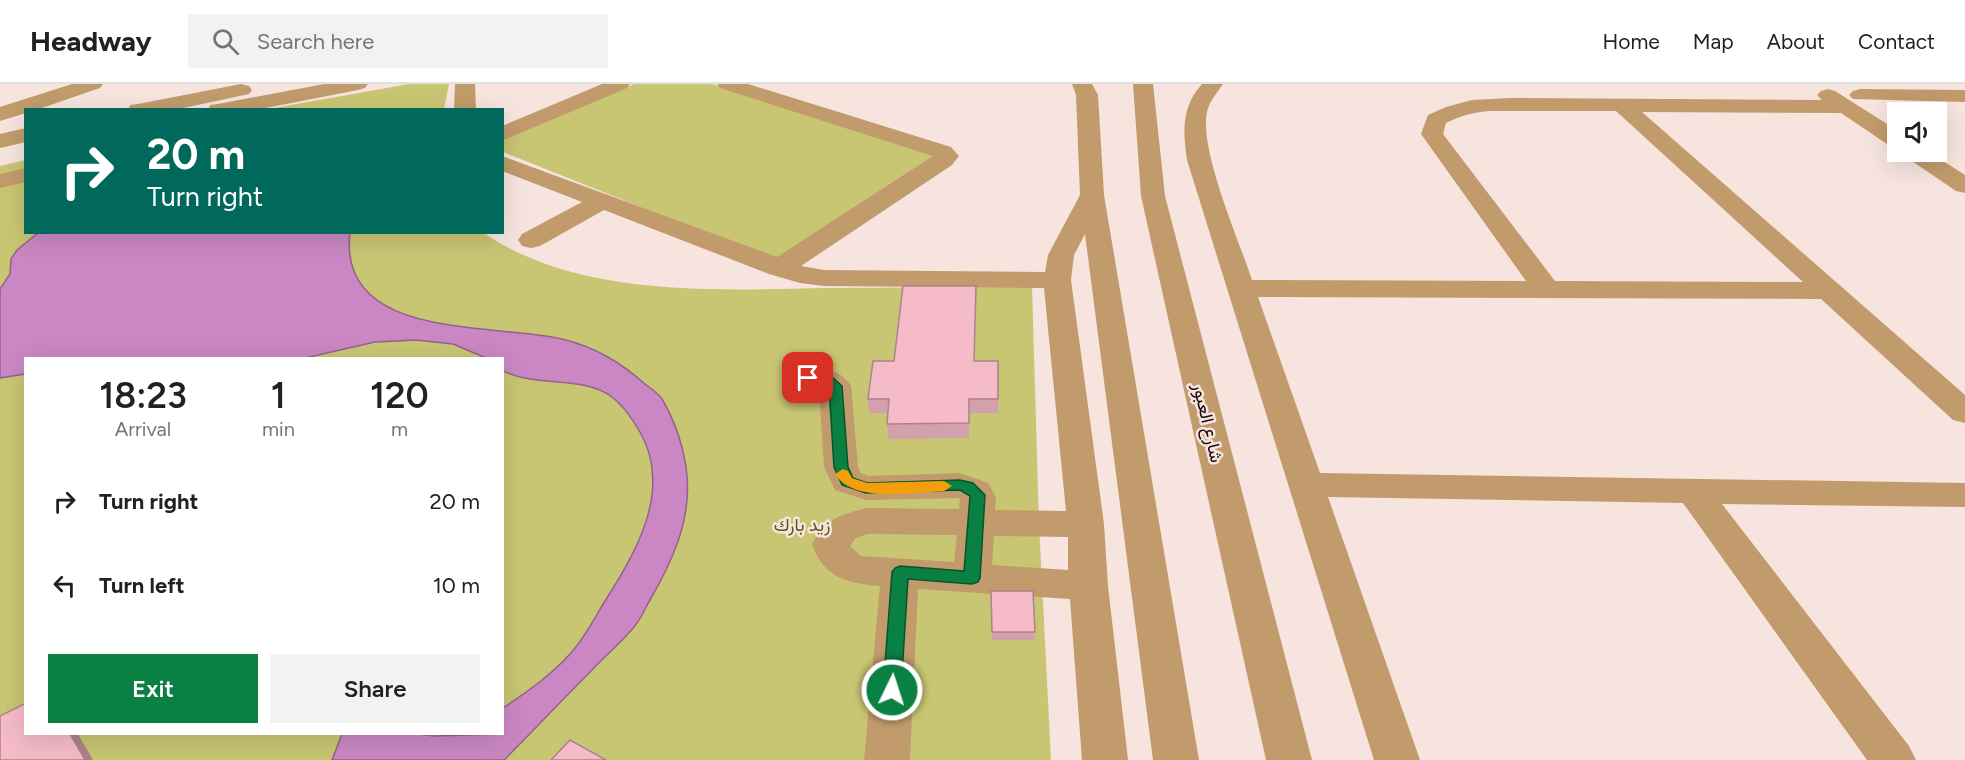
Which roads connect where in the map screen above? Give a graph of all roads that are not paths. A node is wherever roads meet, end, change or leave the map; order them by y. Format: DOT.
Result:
graph roads {
  1 [pos="58,84"];
  2 [pos="93,84"];
  3 [pos="171,84"];
  4 [pos="276,84"];
  5 [pos="465,84"];
  6 [pos="575,84"];
  7 [pos="620,84"];
  8 [pos="727,84"];
  9 [pos="1082,84"];
  10 [pos="1213,84"];
  11 [pos="351,85"];
  12 [pos="1815,86"];
  13 [pos="250,88"];
  14 [pos="1151,91"];
  15 [pos="1965,96"];
  16 [pos="1850,97"];
  17 [pos="1623,106"];
  18 [pos="24,108"];
  19 [pos="28,108"];
  20 [pos="55,108"];
  21 [pos="148,108"];
  22 [pos="230,108"];
  23 [pos="350,108"];
  24 [pos="465,108"];
  25 [pos="7,109"];
  26 [pos="504,113"];
  27 [pos="1887,113"];
  28 [pos="1887,131"];
  29 [pos="504,133"];
  30 [pos="24,135"];
  31 [pos="0,141"];
  32 [pos="24,151"];
  33 [pos="1947,152"];
  34 [pos="0,156"];
  35 [pos="1929,162"];
  36 [pos="1965,163"];
  37 [pos="505,173"];
  38 [pos="24,175"];
  39 [pos="0,181"];
  40 [pos="1965,186"];
  41 [pos="1092,195"];
  42 [pos="591,197"];
  43 [pos="531,240"];
  44 [pos="779,268"];
  45 [pos="1057,280"];
  46 [pos="1241,288"];
  47 [pos="1547,290"];
  48 [pos="1830,291"];
  49 [pos="798,380"];
  50 [pos="1965,413"];
  51 [pos="1306,485"];
  52 [pos="1693,491"];
  53 [pos="1965,495"];
  54 [pos="977,524"];
  55 [pos="1086,524"];
  56 [pos="900,572"];
  57 [pos="972,578"];
  58 [pos="1088,586"];
  59 [pos="887,760"];
  60 [pos="1105,760"];
  61 [pos="1176,760"];
  62 [pos="1289,760"];
  63 [pos="1397,760"];
  64 [pos="1893,760"];
  1 -- 25 [label="street"];
  2 -- 25 [label="street"];
  3 -- 13 [label="street"];
  4 -- 13 [label="street"];
  5 -- 24 [label="street"];
  6 -- 26 [label="street"];
  7 -- 29 [label="street"];
  8 -- 44 [label="street"];
  9 -- 41 [label="street"];
  10 -- 46 [label="street"];
  11 -- 22 [label="street"];
  11 -- 23 [label="street"];
  12 -- 16 [label="street"];
  13 -- 21 [label="street"];
  14 -- 62 [label="street, شارع العبور"];
  15 -- 16 [label="street"];
  16 -- 17 [label="street"];
  16 -- 27 [label="street"];
  16 -- 28 [label="street"];
  17 -- 47 [label="street"];
  17 -- 48 [label="street"];
  18 -- 25 [label="street"];
  19 -- 20 [label="street"];
  30 -- 31 [label="street"];
  32 -- 34 [label="street"];
  33 -- 36 [label="street"];
  35 -- 40 [label="street"];
  37 -- 42 [label="street"];
  38 -- 39 [label="street"];
  41 -- 45 [label="street"];
  41 -- 61 [label="street"];
  42 -- 43 [label="street"];
  42 -- 44 [label="street"];
  44 -- 45 [label="street"];
  45 -- 55 [label="street"];
  46 -- 47 [label="street"];
  46 -- 51 [label="street"];
  47 -- 48 [label="street"];
  48 -- 50 [label="street"];
  49 -- 54 [label="street"];
  51 -- 52 [label="street"];
  51 -- 63 [label="street"];
  52 -- 53 [label="street"];
  52 -- 64 [label="street"];
  54 -- 55 [label="street"];
  54 -- 56 [label="street"];
  54 -- 57 [label="street"];
  55 -- 58 [label="street"];
  56 -- 57 [label="street"];
  56 -- 59 [label="street"];
  57 -- 58 [label="street"];
  58 -- 60 [label="street"];
}
